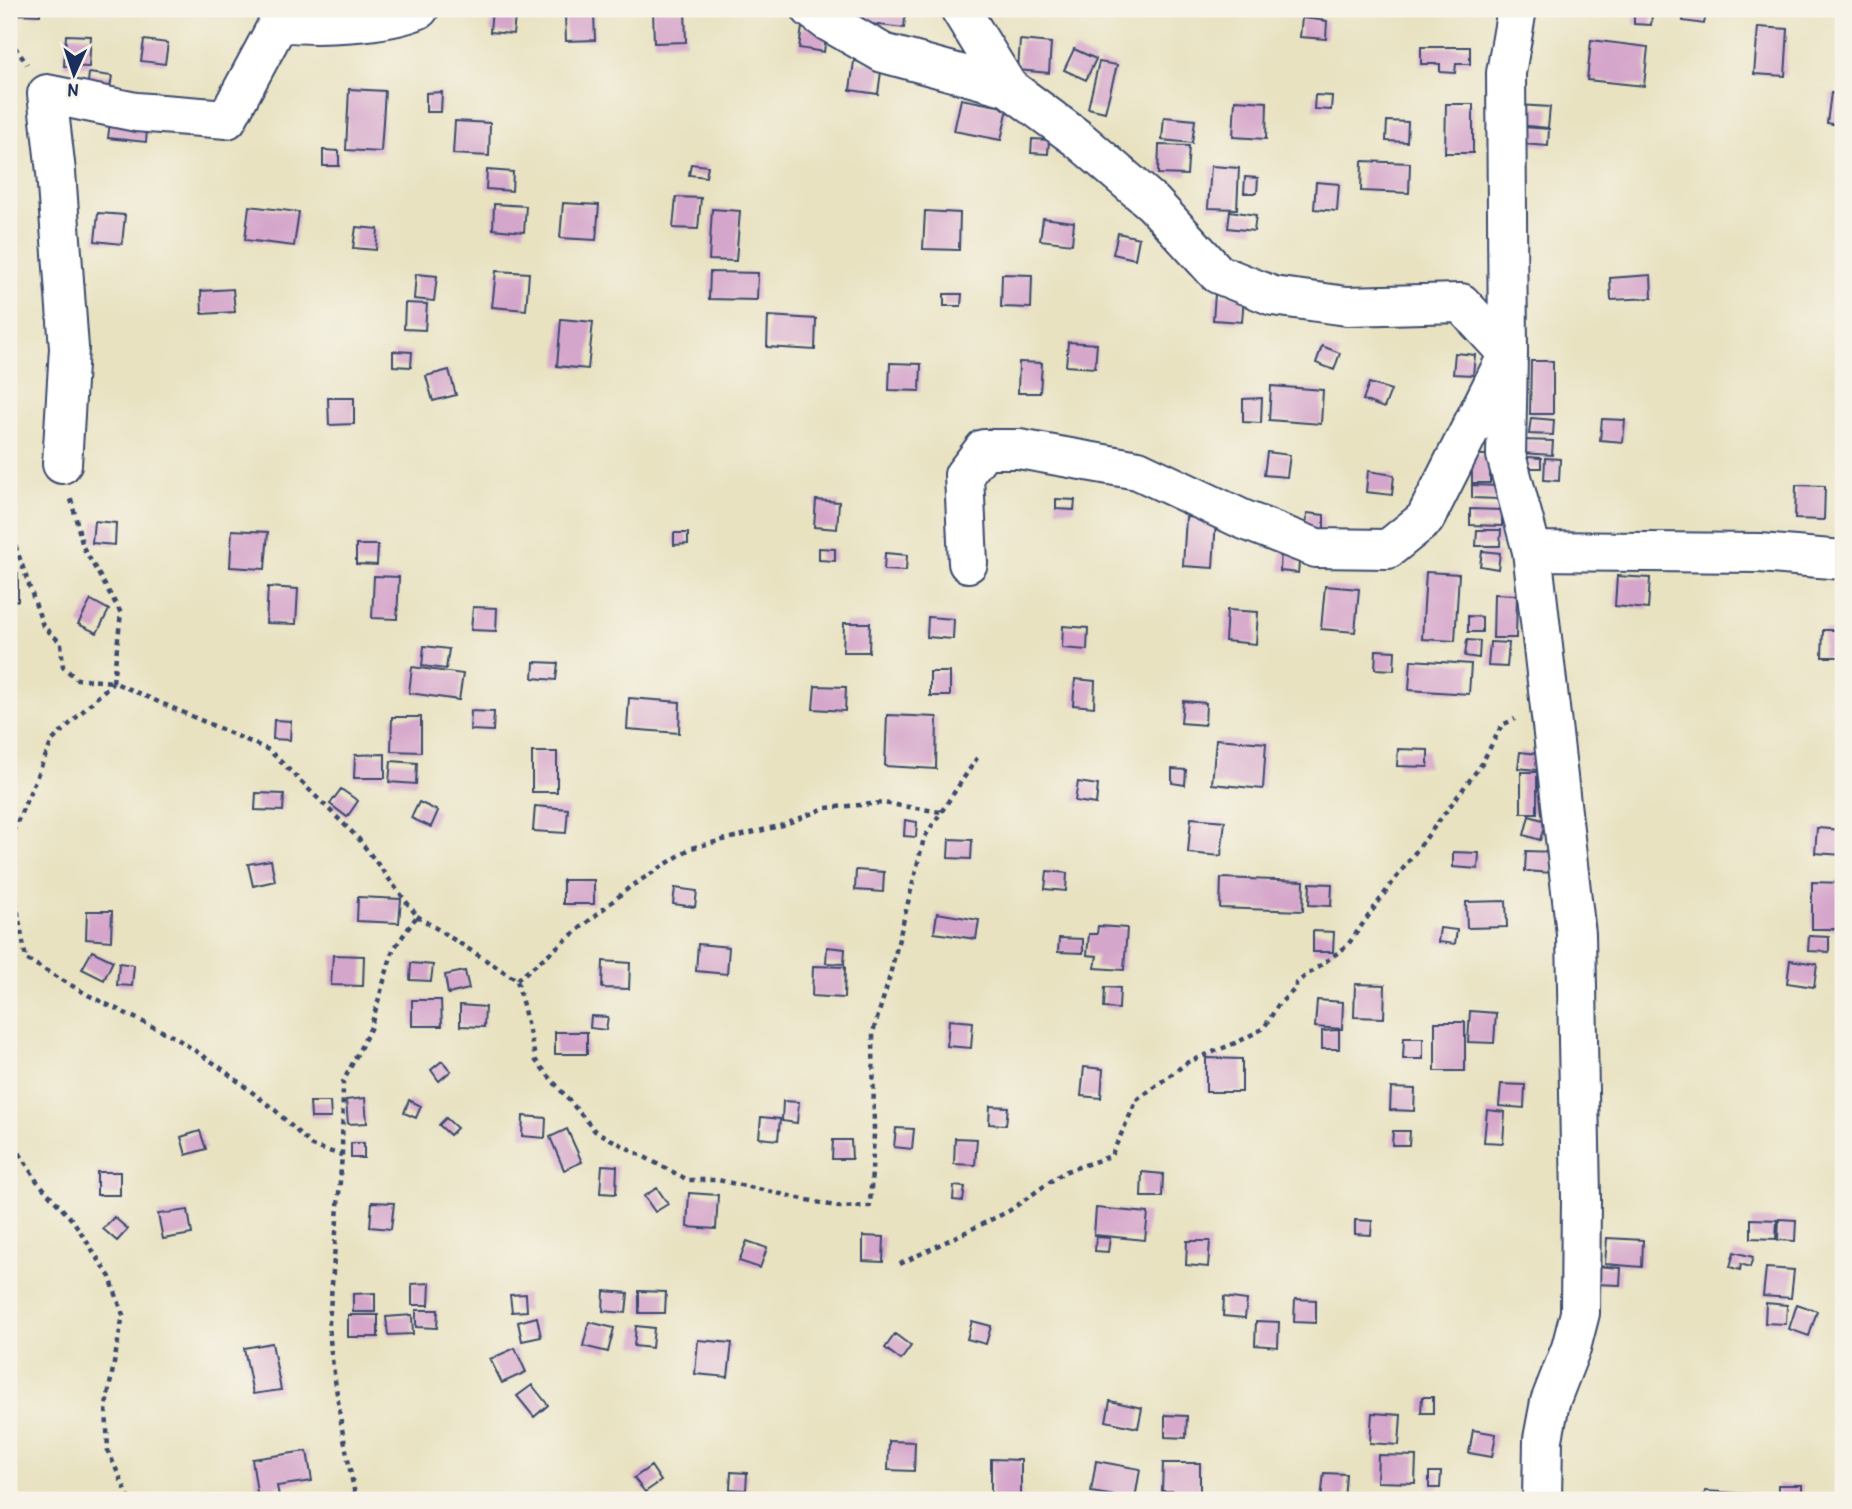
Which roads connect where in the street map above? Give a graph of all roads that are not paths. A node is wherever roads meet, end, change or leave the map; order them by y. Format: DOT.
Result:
graph roads {
  1 [pos="419,9"];
  2 [pos="811,9"];
  3 [pos="960,9"];
  4 [pos="1517,9"];
  5 [pos="1008,88"];
  6 [pos="1508,354"];
  7 [pos="62,464"];
  8 [pos="1532,551"];
  9 [pos="1843,560"];
  10 [pos="968,563"];
  11 [pos="1542,1500"];
  1 -- 7 [label="street"];
  2 -- 5 [label="street"];
  3 -- 5 [label="street"];
  4 -- 6 [label="street"];
  5 -- 6 [label="street"];
  6 -- 8 [label="street"];
  6 -- 10 [label="street"];
  8 -- 9 [label="street"];
  8 -- 11 [label="street"];
}
